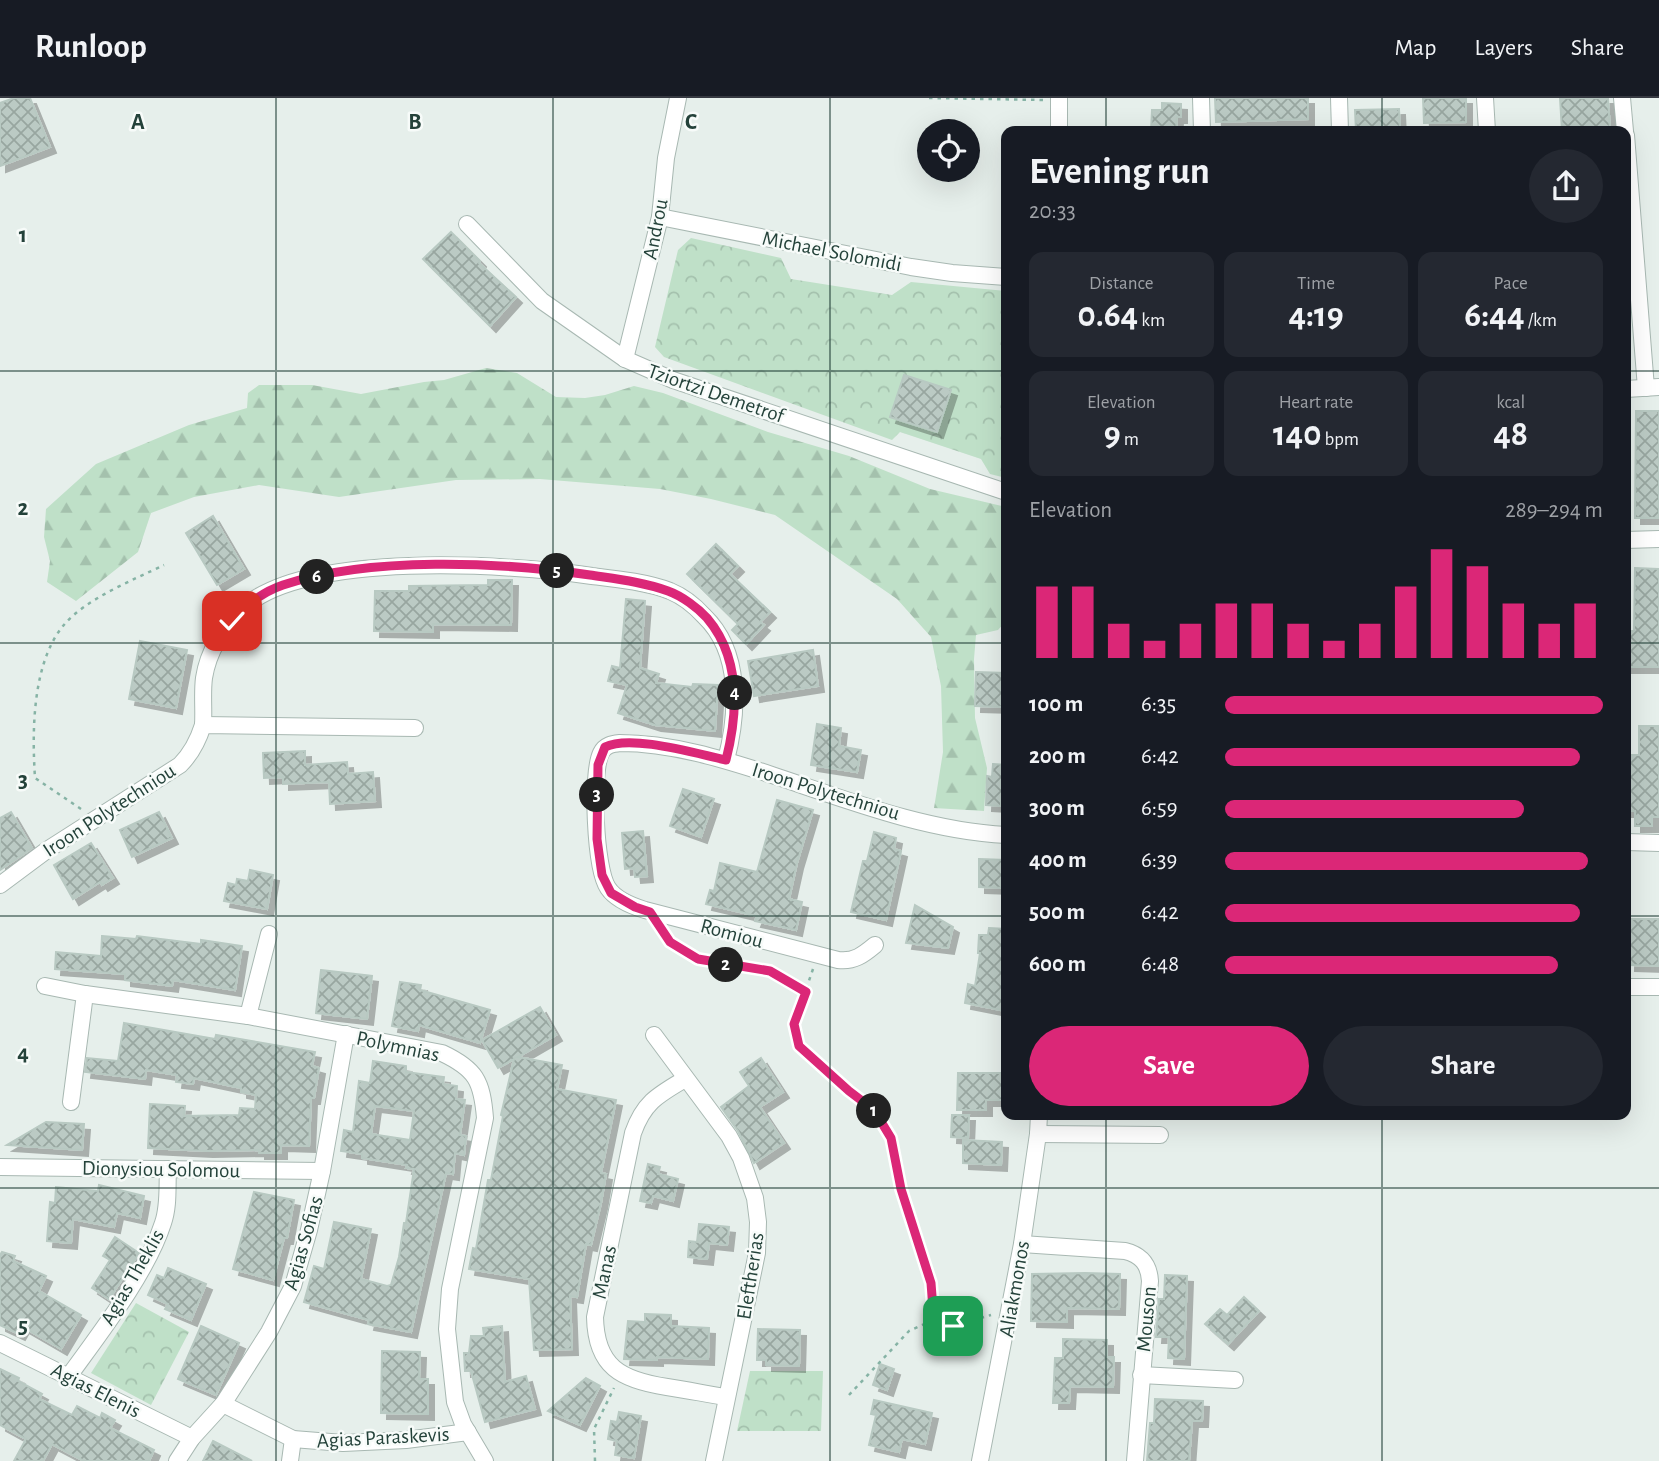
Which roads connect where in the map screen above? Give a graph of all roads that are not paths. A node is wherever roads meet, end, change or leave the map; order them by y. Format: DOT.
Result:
graph roads {
  1 [pos="677,98"];
  2 [pos="1201,98"];
  3 [pos="1339,98"];
  4 [pos="1485,98"];
  5 [pos="1622,98"];
  6 [pos="1059,99"];
  7 [pos="1059,126"];
  8 [pos="1202,126"];
  9 [pos="1340,126"];
  10 [pos="1487,126"];
  11 [pos="1625,126"];
  12 [pos="660,218"];
  13 [pos="467,224"];
  14 [pos="1631,244"];
  15 [pos="1001,277"];
  16 [pos="625,359"];
  17 [pos="1652,388"];
  18 [pos="1631,389"];
  19 [pos="1001,490"];
  20 [pos="1631,540"];
  21 [pos="1659,540"];
  22 [pos="203,725"];
  23 [pos="415,728"];
  24 [pos="605,747"];
  25 [pos="726,760"];
  26 [pos="1001,834"];
  27 [pos="1631,842"];
  28 [pos="1659,843"];
  29 [pos="0,886"];
  30 [pos="269,934"];
  31 [pos="875,945"];
  32 [pos="45,986"];
  33 [pos="1631,987"];
  34 [pos="1659,987"];
  35 [pos="85,994"];
  36 [pos="248,1016"];
  37 [pos="346,1034"];
  38 [pos="654,1035"];
  39 [pos="685,1079"];
  40 [pos="71,1102"];
  41 [pos="1039,1120"];
  42 [pos="1038,1134"];
  43 [pos="1160,1135"];
  44 [pos="0,1167"];
  45 [pos="168,1169"];
  46 [pos="322,1171"];
  47 [pos="1022,1244"];
  48 [pos="0,1343"];
  49 [pos="1141,1375"];
  50 [pos="69,1376"];
  51 [pos="1235,1380"];
  52 [pos="726,1397"];
  53 [pos="223,1404"];
  54 [pos="468,1432"];
  55 [pos="192,1438"];
  56 [pos="293,1439"];
  57 [pos="177,1461"];
  58 [pos="290,1461"];
  59 [pos="485,1461"];
  60 [pos="714,1461"];
  61 [pos="980,1461"];
  62 [pos="1135,1461"];
  1 -- 12 [label="street, Androu"];
  2 -- 8 [label="street"];
  3 -- 9 [label="street"];
  4 -- 10 [label="street"];
  5 -- 11 [label="street"];
  6 -- 7 [label="street"];
  12 -- 15 [label="street, Michael Solomidi"];
  12 -- 16 [label="street, Androu"];
  13 -- 16 [label="street, Tziortzi Demetrof"];
  14 -- 17 [label="street"];
  16 -- 19 [label="street, Tziortzi Demetrof"];
  17 -- 18 [label="street"];
  20 -- 21 [label="street"];
  22 -- 23 [label="street"];
  22 -- 25 [label="street"];
  22 -- 29 [label="street, Iroon Polytechniou"];
  24 -- 25 [label="street, Iroon Polytechniou"];
  24 -- 31 [label="street, Romiou"];
  25 -- 26 [label="street, Iroon Polytechniou"];
  27 -- 28 [label="street"];
  30 -- 36 [label="street"];
  32 -- 35 [label="street, Polymnias"];
  33 -- 34 [label="street"];
  35 -- 36 [label="street, Polymnias"];
  35 -- 40 [label="street"];
  36 -- 37 [label="street, Polymnias"];
  37 -- 46 [label="street, Agias Sofias"];
  37 -- 54 [label="street, Polymnias"];
  38 -- 39 [label="street, Eleftherias"];
  39 -- 52 [label="street, Eleftherias"];
  39 -- 52 [label="street, Manas"];
  41 -- 42 [label="street, Aliakmonos"];
  42 -- 43 [label="street"];
  42 -- 47 [label="street, Aliakmonos"];
  44 -- 45 [label="street, Dionysiou Solomou"];
  45 -- 46 [label="street, Dionysiou Solomou"];
  45 -- 50 [label="street, Agias Theklis"];
  46 -- 53 [label="street, Agias Sofias"];
  47 -- 49 [label="street, Mouson"];
  47 -- 61 [label="street, Aliakmonos"];
  48 -- 50 [label="street, Agias Elenis"];
  49 -- 51 [label="street"];
  49 -- 62 [label="street, Mouson"];
  50 -- 55 [label="street, Agias Elenis"];
  52 -- 60 [label="street, Eleftherias"];
  53 -- 55 [label="street, Agias Sofias"];
  53 -- 56 [label="street, Agias Paraskevis"];
  54 -- 56 [label="street, Agias Paraskevis"];
  54 -- 59 [label="street, Polymnias"];
  55 -- 57 [label="street, Agias Sofias"];
  56 -- 58 [label="street"];
}
